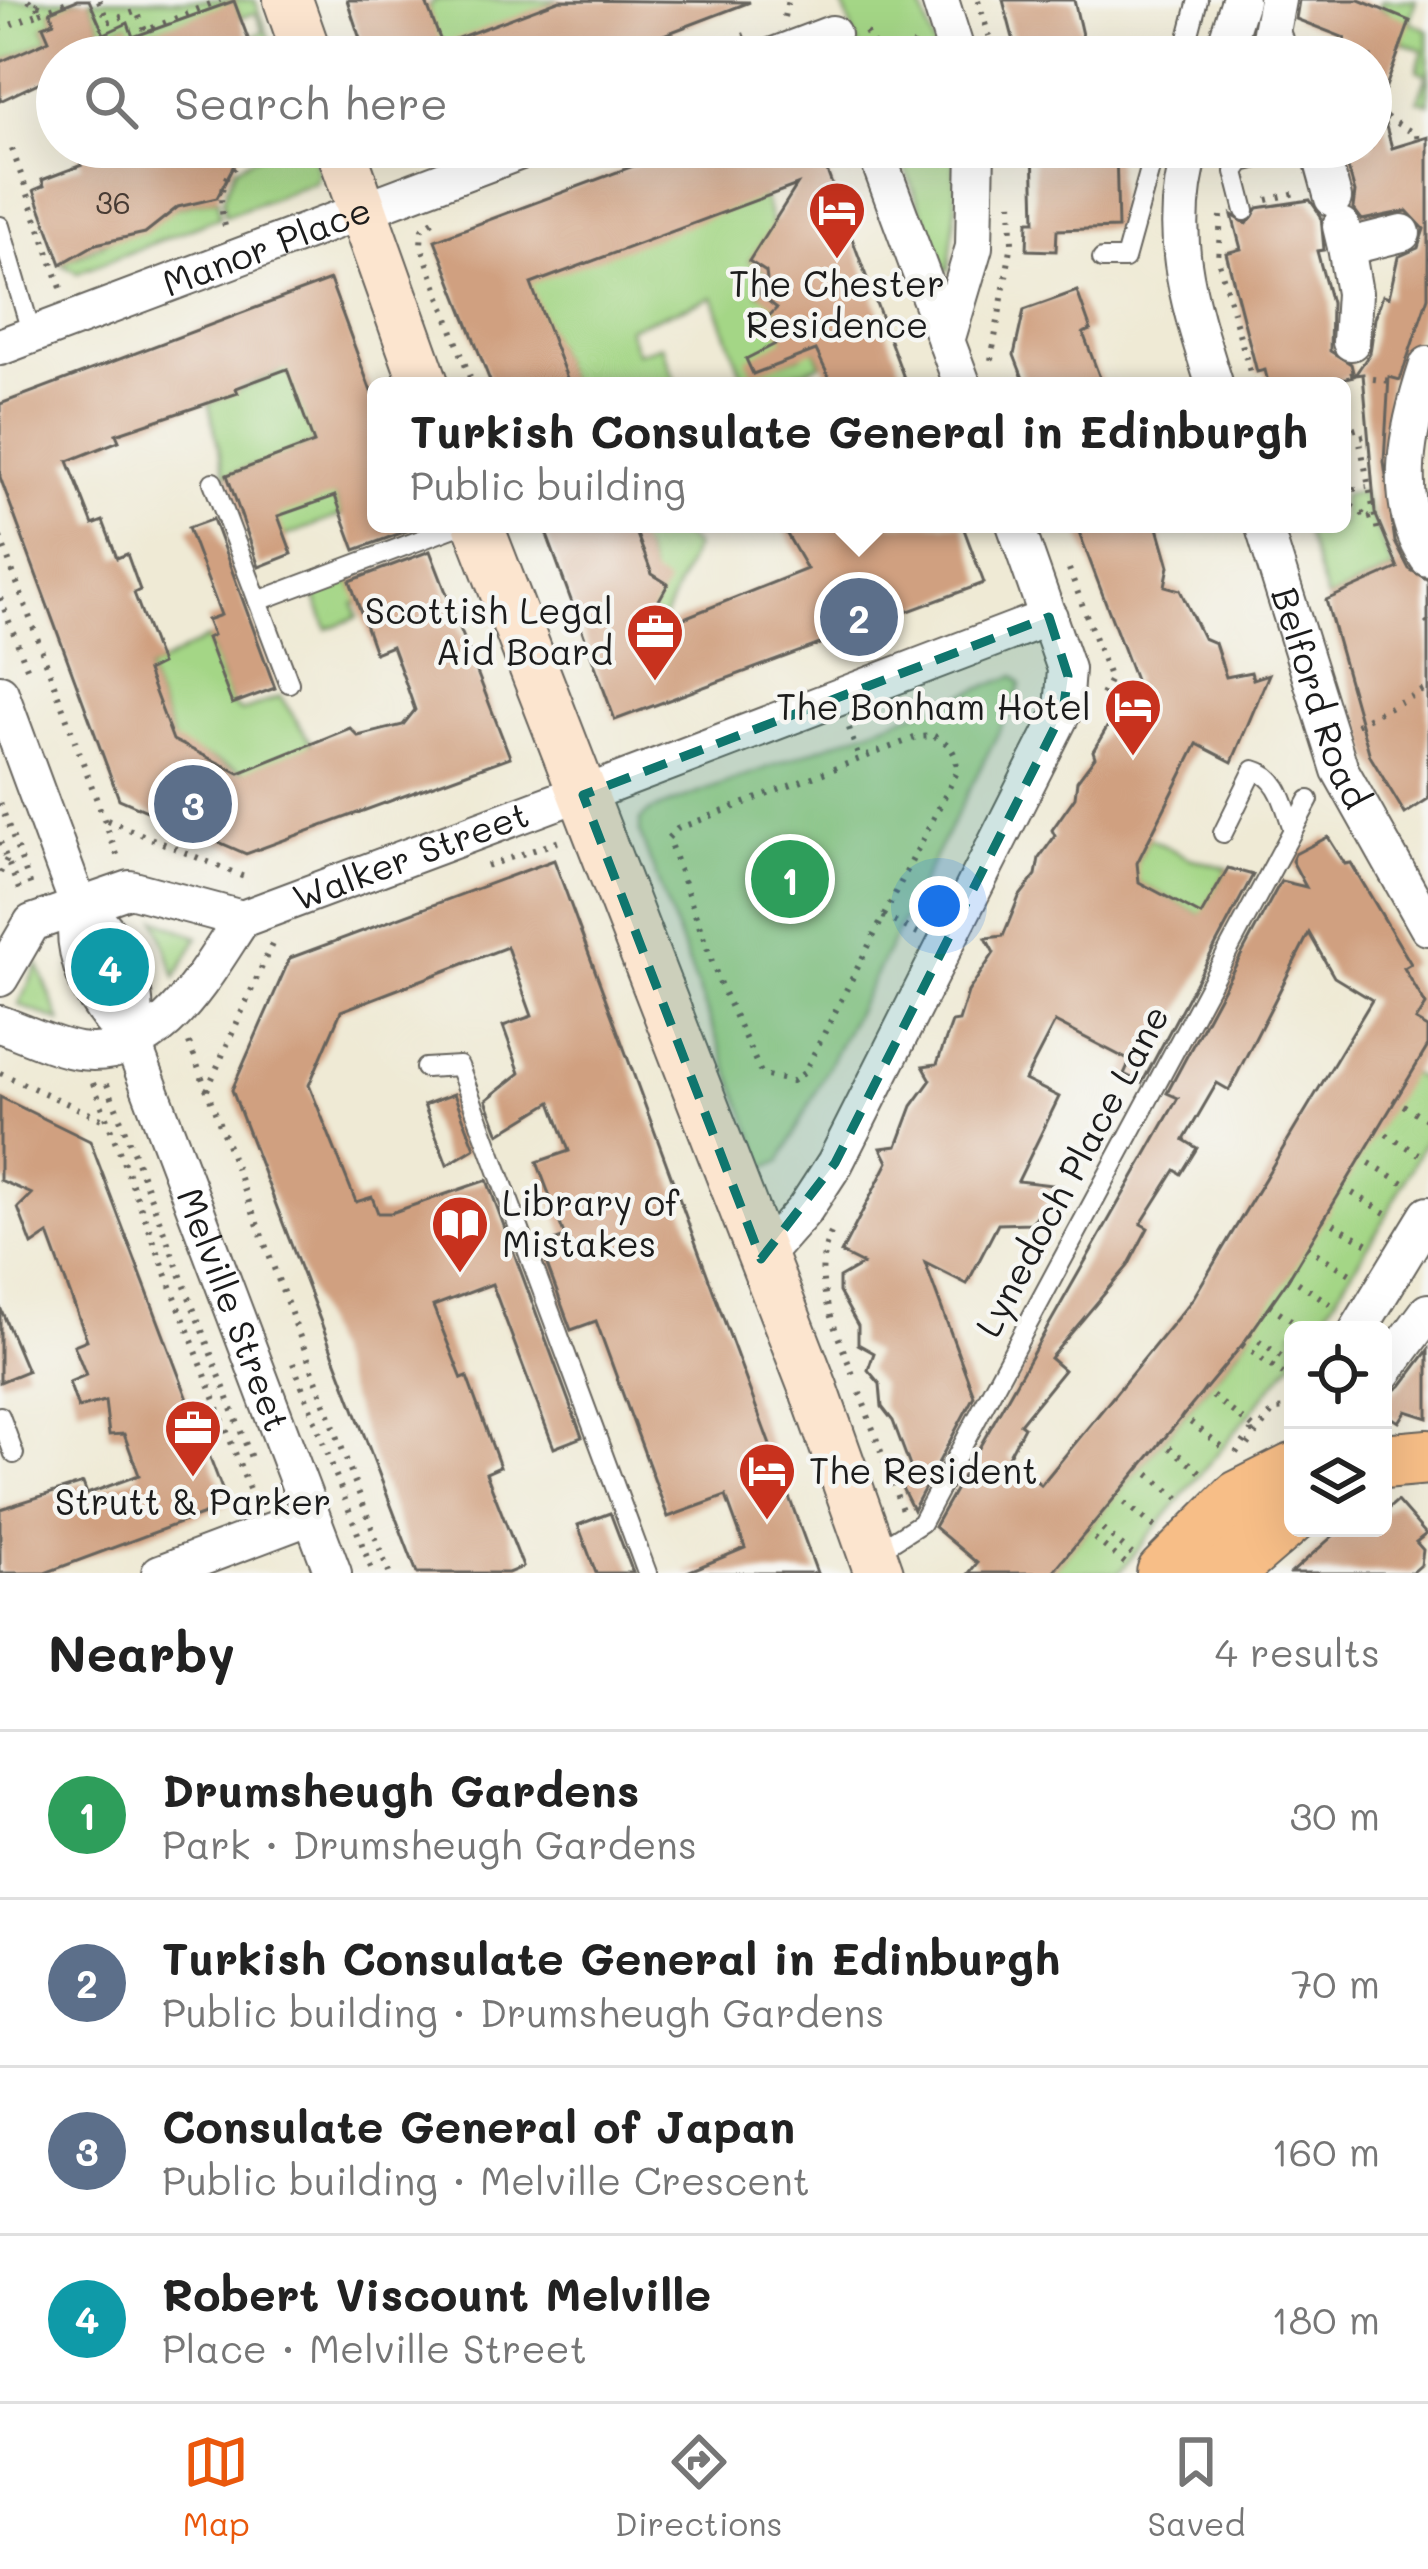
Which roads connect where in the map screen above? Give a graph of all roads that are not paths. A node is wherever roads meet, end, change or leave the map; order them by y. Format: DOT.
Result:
graph roads {
  1 [pos="288,0"];
  2 [pos="940,0"];
  3 [pos="1198,0"];
  4 [pos="1240,0"];
  5 [pos="1277,0"];
  6 [pos="301,36"];
  7 [pos="951,36"];
  8 [pos="1189,36"];
  9 [pos="1229,36"];
  10 [pos="1272,36"];
  11 [pos="347,168"];
  12 [pos="475,168"];
  13 [pos="882,168"];
  14 [pos="976,168"];
  15 [pos="1150,168"];
  16 [pos="1187,168"];
  17 [pos="1237,168"];
  18 [pos="1323,168"];
  19 [pos="1244,209"];
  20 [pos="362,210"];
  21 [pos="0,226"];
  22 [pos="1402,232"];
  23 [pos="1339,245"];
  24 [pos="1102,259"];
  25 [pos="16,341"];
  26 [pos="946,341"];
  27 [pos="1428,365"];
  28 [pos="1342,367"];
  29 [pos="422,377"];
  30 [pos="960,377"];
  31 [pos="1212,377"];
  32 [pos="214,482"];
  33 [pos="439,533"];
  34 [pos="481,533"];
  35 [pos="1018,533"];
  36 [pos="1266,533"];
  37 [pos="1428,558"];
  38 [pos="258,602"];
  39 [pos="1049,617"];
  40 [pos="6,678"];
  41 [pos="289,682"];
  42 [pos="582,793"];
  43 [pos="1309,800"];
  44 [pos="1293,829"];
  45 [pos="1223,833"];
  46 [pos="78,904"];
  47 [pos="242,919"];
  48 [pos="1428,927"];
  49 [pos="0,978"];
  50 [pos="0,1024"];
  51 [pos="133,1044"];
  52 [pos="425,1068"];
  53 [pos="1428,1215"];
  54 [pos="761,1259"];
  55 [pos="1428,1312"];
  56 [pos="1345,1317"];
  57 [pos="1392,1361"];
  58 [pos="0,1416"];
  59 [pos="1276,1451"];
  60 [pos="14,1454"];
  61 [pos="294,1523"];
  62 [pos="1284,1523"];
  63 [pos="1146,1555"];
  64 [pos="875,1563"];
  65 [pos="160,1573"];
  66 [pos="333,1573"];
  67 [pos="647,1573"];
  68 [pos="1226,1573"];
  1 -- 6 [label="street"];
  2 -- 7 [label="street"];
  3 -- 8 [label="lane"];
  4 -- 9 [label="street"];
  5 -- 10 [label="street"];
  11 -- 20 [label="street"];
  12 -- 20 [label="street, Manor Place"];
  13 -- 26 [label="street"];
  14 -- 26 [label="street"];
  15 -- 24 [label="lane"];
  16 -- 31 [label="street"];
  17 -- 19 [label="lane"];
  18 -- 23 [label="street"];
  20 -- 25 [label="street, Manor Place"];
  20 -- 29 [label="street"];
  21 -- 25 [label="lane"];
  22 -- 23 [label="street"];
  23 -- 28 [label="street"];
  26 -- 30 [label="street"];
  27 -- 37 [label="street"];
  32 -- 38 [label="lane"];
  33 -- 38 [label="lane"];
  34 -- 42 [label="street"];
  35 -- 39 [label="street"];
  36 -- 48 [label="street, Belford Road"];
  38 -- 41 [label="lane"];
  39 -- 42 [label="street, Walker Street"];
  39 -- 54 [label="street"];
  40 -- 46 [label="street, Melville Street"];
  42 -- 47 [label="street, Walker Street"];
  42 -- 54 [label="street"];
  43 -- 44 [label="lane, Lynedoch Place Lane"];
  44 -- 45 [label="lane"];
  44 -- 64 [label="lane, Lynedoch Place Lane"];
  46 -- 47 [label="street"];
  46 -- 49 [label="street"];
  46 -- 51 [label="street, Melville Street"];
  47 -- 51 [label="street"];
  50 -- 51 [label="street"];
  51 -- 61 [label="street, Melville Street"];
  52 -- 67 [label="lane"];
  53 -- 56 [label="street"];
  54 -- 64 [label="street"];
  55 -- 57 [label="street"];
  58 -- 60 [label="lane"];
  59 -- 63 [label="main road"];
  61 -- 65 [label="street"];
  61 -- 66 [label="street, Melville Street"];
  62 -- 68 [label="main road"];
}
